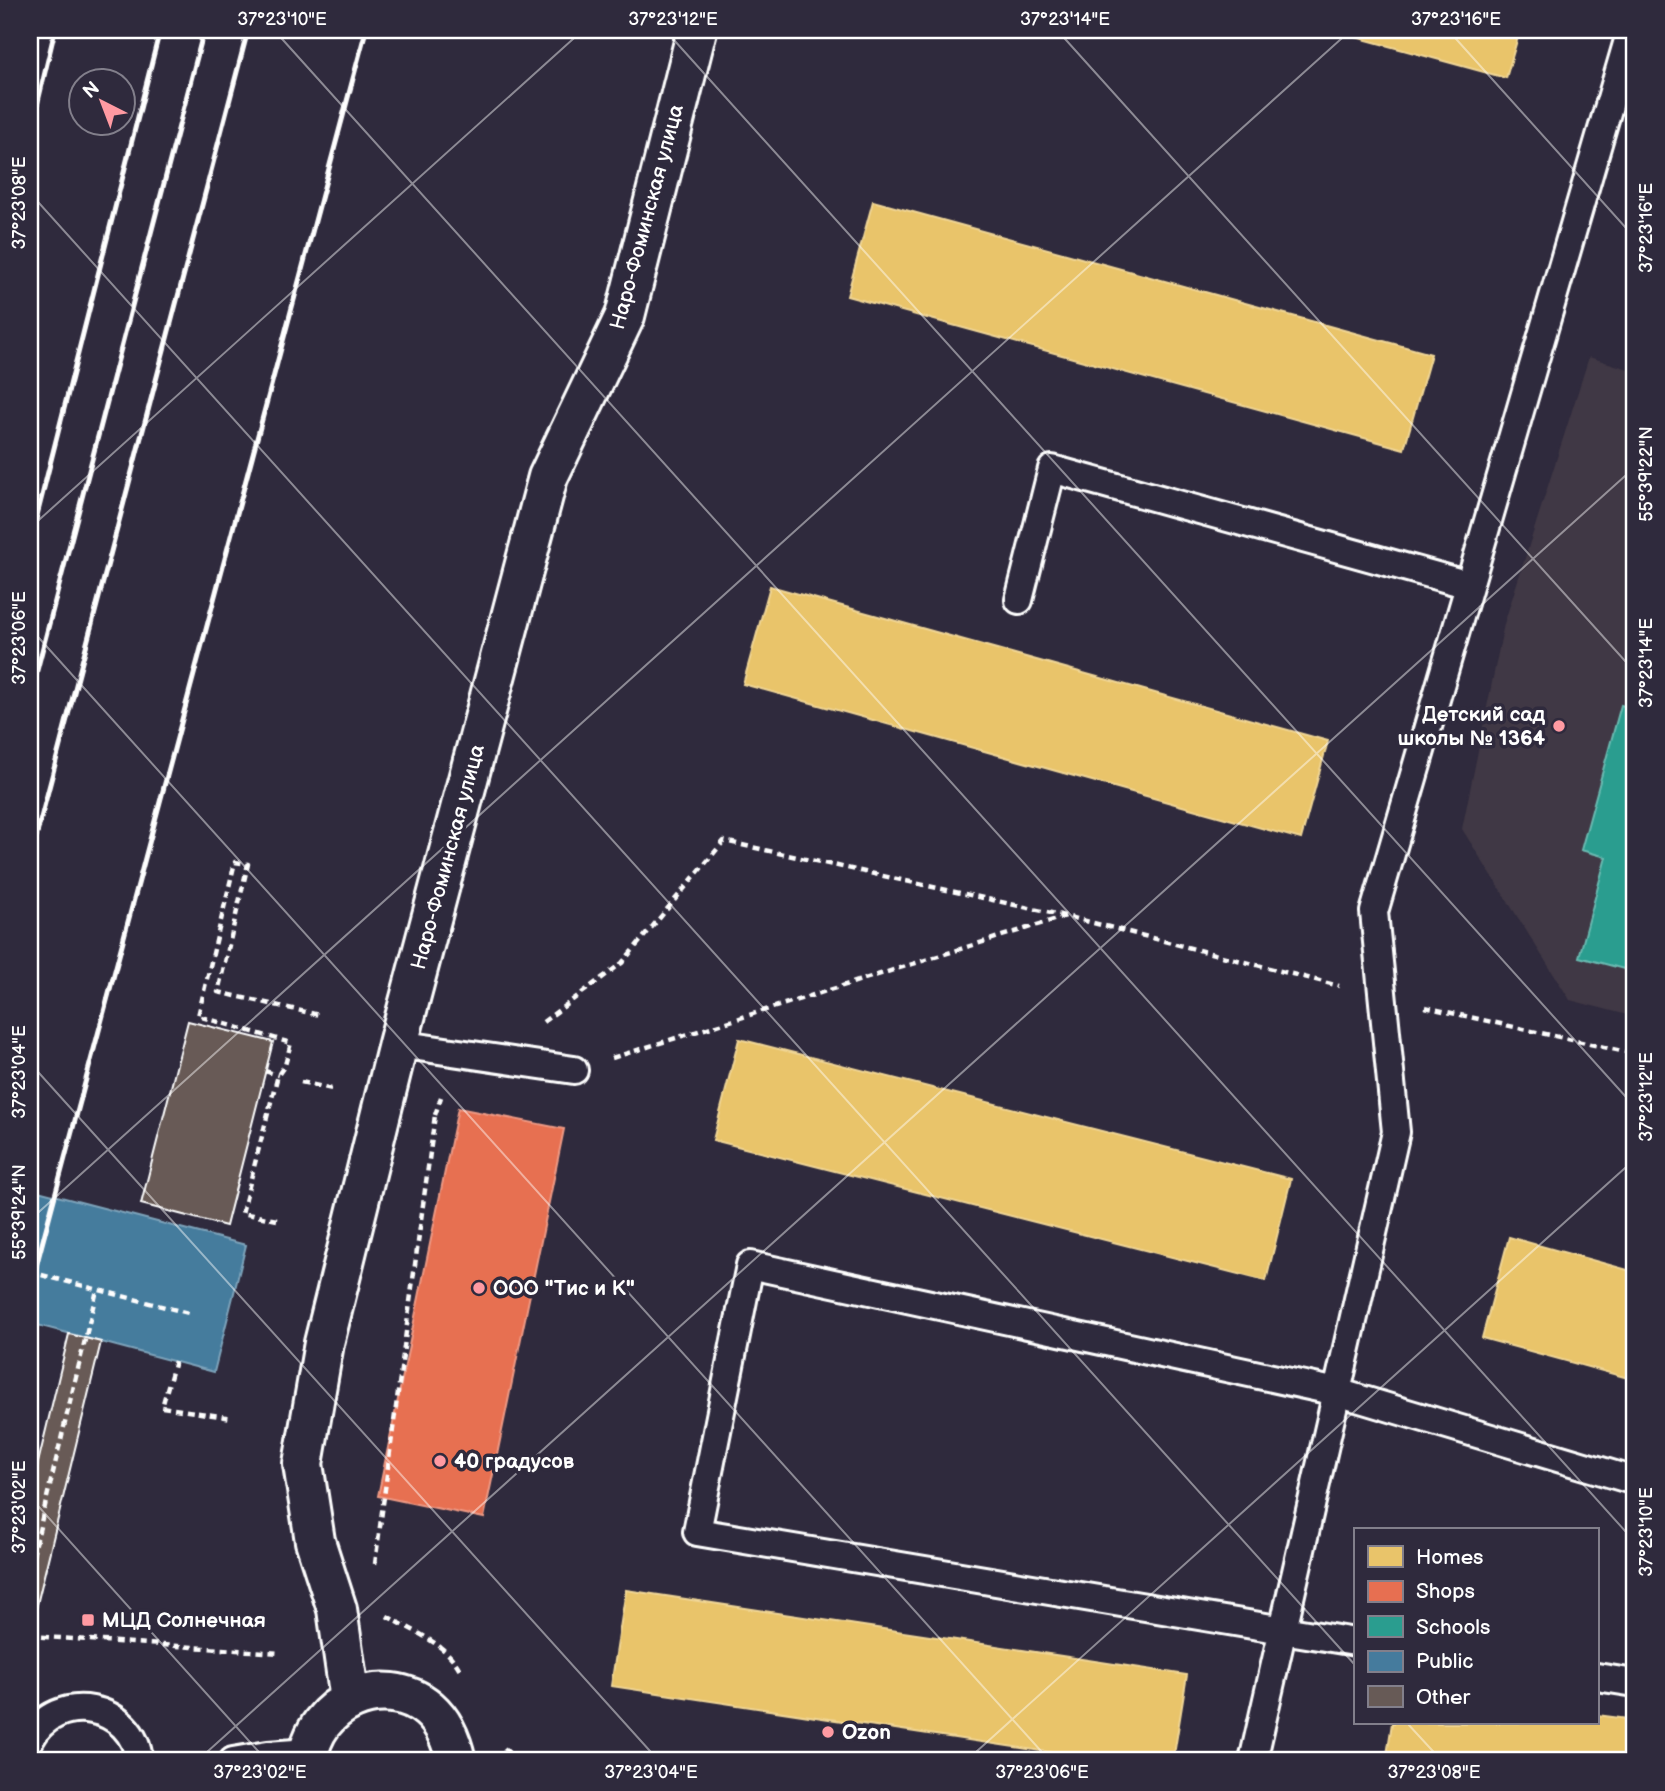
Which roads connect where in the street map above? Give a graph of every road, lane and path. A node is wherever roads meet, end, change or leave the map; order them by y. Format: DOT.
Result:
graph roads {
  1 [pos="697,30"];
  2 [pos="1631,30"];
  3 [pos="1469,585"];
  4 [pos="1019,600"];
  5 [pos="1066,916"];
  6 [pos="1384,998"];
  7 [pos="319,1015"];
  8 [pos="537,1026"];
  9 [pos="398,1044"];
  10 [pos="457,1052"];
  11 [pos="1635,1054"];
  12 [pos="574,1070"];
  13 [pos="265,1071"];
  14 [pos="278,1075"];
  15 [pos="301,1082"];
  16 [pos="332,1089"];
  17 [pos="428,1113"];
  18 [pos="435,1115"];
  19 [pos="277,1220"];
  20 [pos="30,1272"];
  21 [pos="97,1290"];
  22 [pos="188,1313"];
  23 [pos="174,1361"];
  24 [pos="1337,1392"];
  25 [pos="232,1418"];
  26 [pos="1635,1481"];
  27 [pos="30,1568"];
  28 [pos="374,1568"];
  29 [pos="1283,1631"];
  30 [pos="30,1636"];
  31 [pos="1354,1642"];
  32 [pos="280,1653"];
  33 [pos="1598,1677"];
  34 [pos="1635,1683"];
  35 [pos="350,1700"];
  36 [pos="30,1740"];
  37 [pos="308,1757"];
  38 [pos="139,1761"];
  39 [pos="233,1761"];
  40 [pos="456,1761"];
  41 [pos="1253,1761"];
  1 -- 9 [label="street, Наро-Фоминская улица"];
  2 -- 3 [label="lane"];
  3 -- 4 [label="lane"];
  3 -- 6 [label="lane"];
  5 -- 6 [label="path"];
  5 -- 8 [label="path"];
  5 -- 12 [label="path"];
  6 -- 11 [label="path"];
  6 -- 24 [label="lane"];
  7 -- 14 [label="path"];
  9 -- 10 [label="lane"];
  9 -- 35 [label="street, Наро-Фоминская улица"];
  10 -- 12 [label="lane"];
  10 -- 18 [label="path"];
  13 -- 14 [label="path"];
  14 -- 19 [label="path"];
  15 -- 16 [label="path"];
  17 -- 18 [label="path"];
  18 -- 28 [label="path"];
  20 -- 21 [label="path, bridge"];
  21 -- 22 [label="path, bridge"];
  21 -- 27 [label="path"];
  23 -- 25 [label="path"];
  24 -- 26 [label="lane"];
  24 -- 29 [label="lane"];
  24 -- 29 [label="lane"];
  29 -- 31 [label="lane"];
  29 -- 41 [label="lane"];
  30 -- 32 [label="path"];
  33 -- 34 [label="lane"];
  35 -- 37 [label="street"];
  35 -- 40 [label="street"];
  36 -- 38 [label="lane"];
  37 -- 39 [label="lane"];
}
